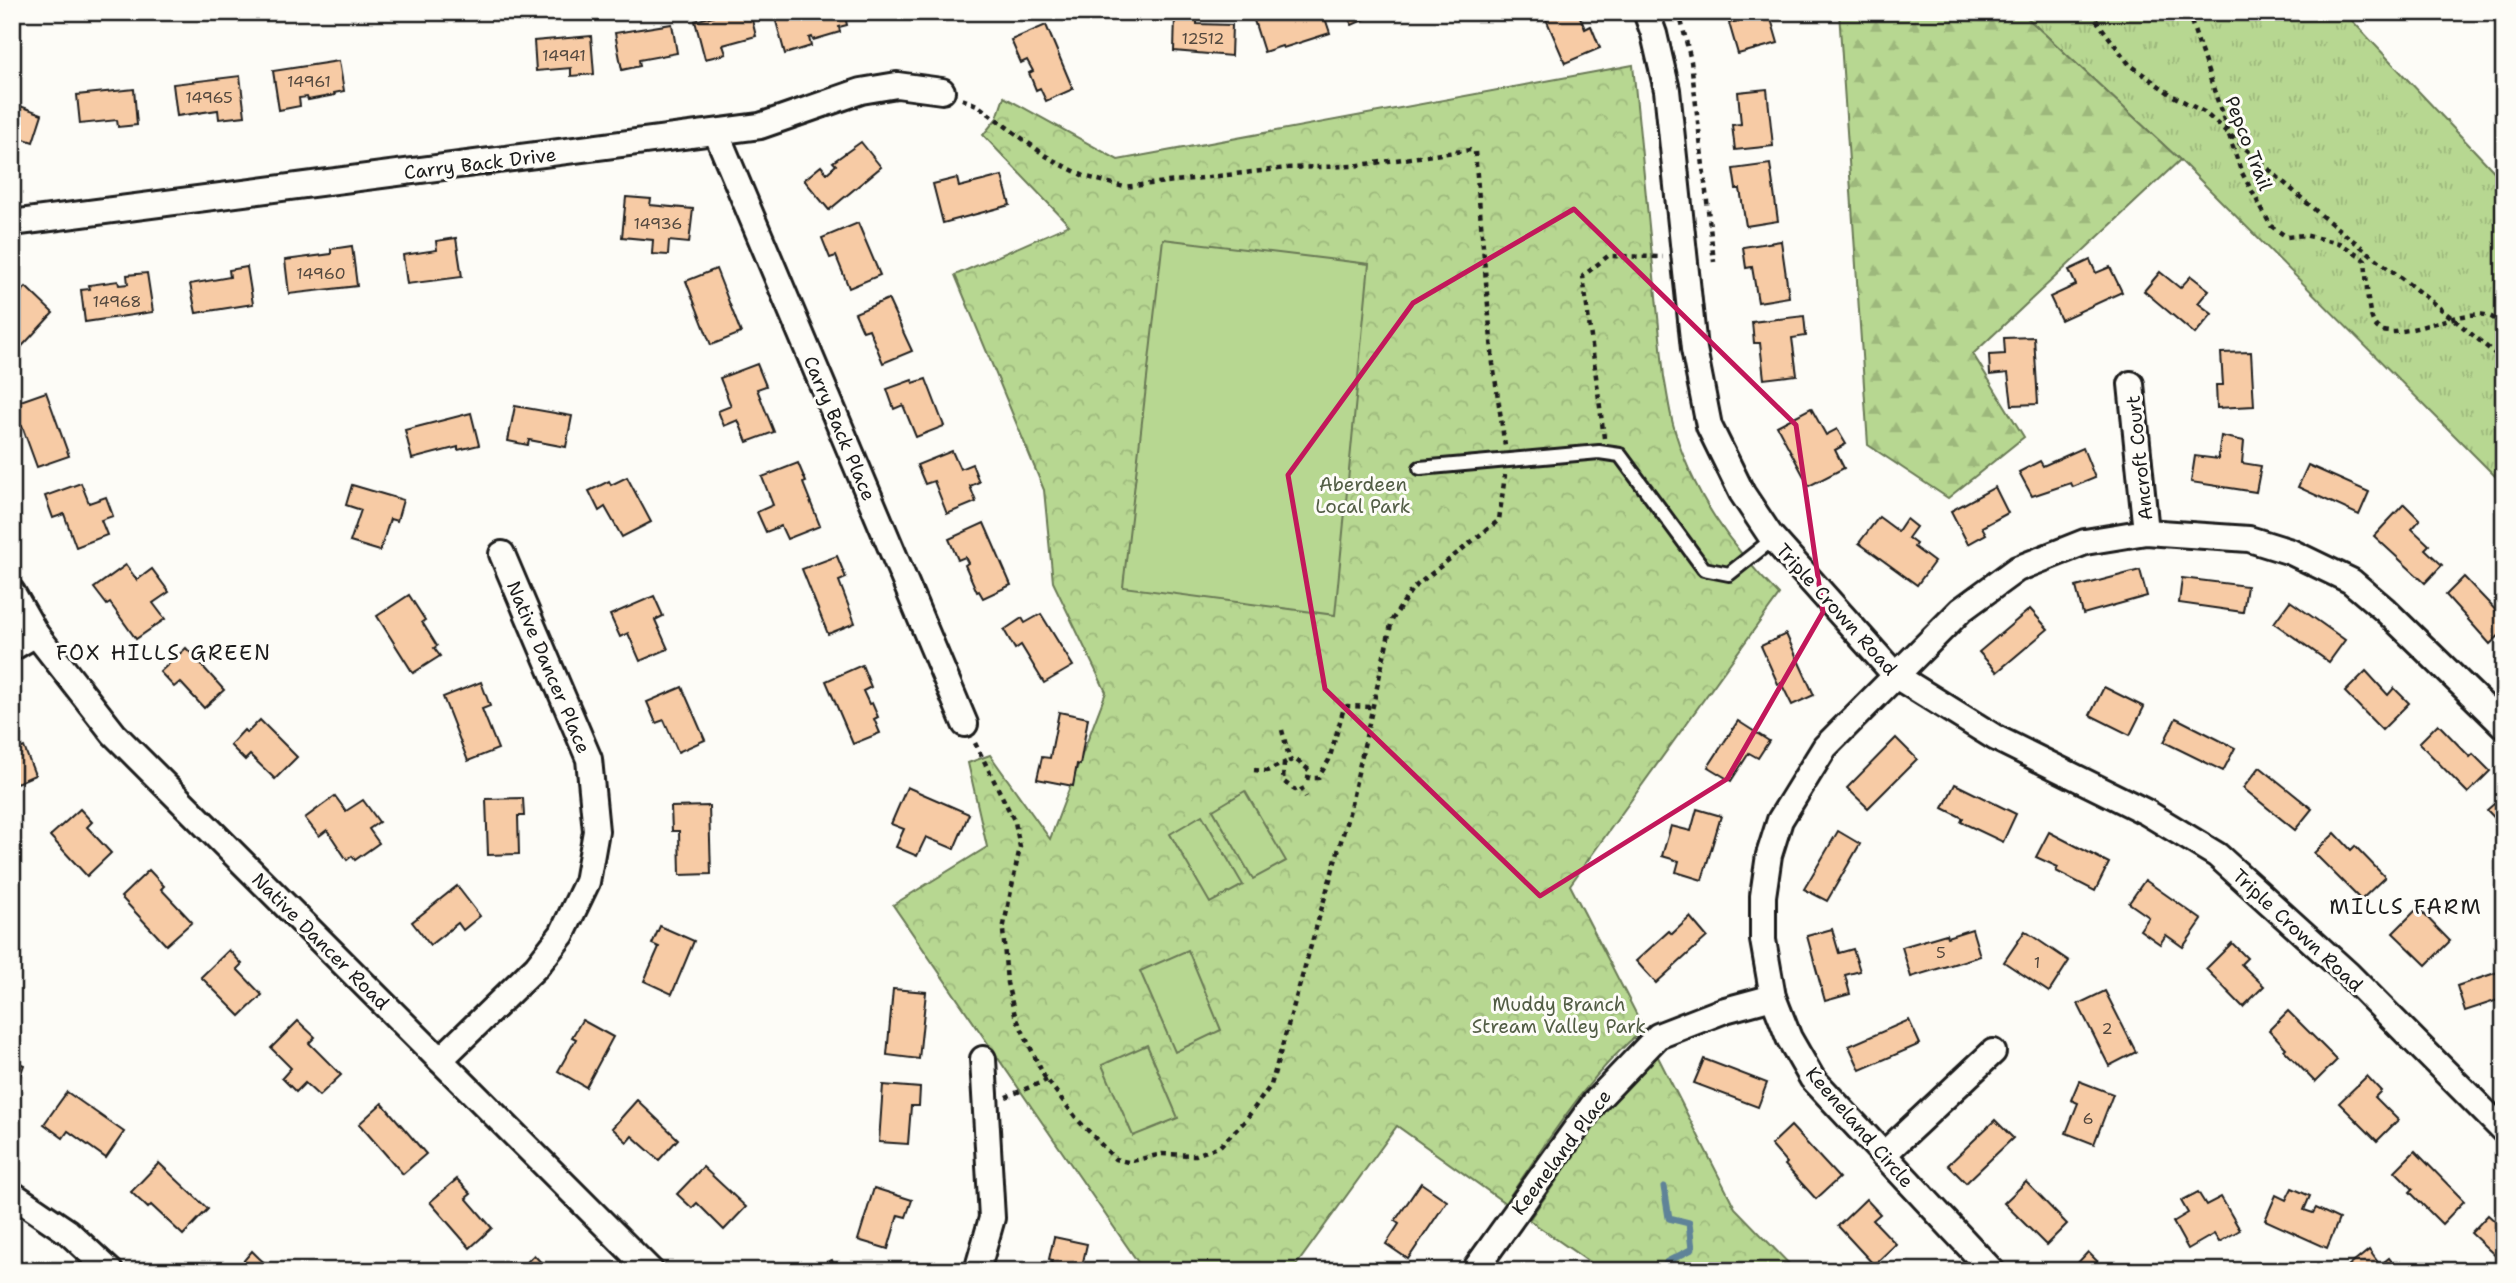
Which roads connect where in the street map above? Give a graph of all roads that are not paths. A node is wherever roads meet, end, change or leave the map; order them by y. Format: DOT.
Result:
graph roads {
  1 [pos="1646,12"];
  2 [pos="942,92"];
  3 [pos="716,132"];
  4 [pos="12,223"];
  5 [pos="2131,384"];
  6 [pos="1420,468"];
  7 [pos="2146,532"];
  8 [pos="1773,539"];
  9 [pos="502,554"];
  10 [pos="12,592"];
  11 [pos="36,634"];
  12 [pos="12,648"];
  13 [pos="1896,676"];
  14 [pos="965,724"];
  15 [pos="2504,726"];
  16 [pos="1773,997"];
  17 [pos="1993,1052"];
  18 [pos="983,1059"];
  19 [pos="440,1060"];
  20 [pos="2500,1121"];
  21 [pos="1883,1156"];
  22 [pos="12,1194"];
  23 [pos="110,1271"];
  24 [pos="651,1271"];
  25 [pos="976,1271"];
  26 [pos="1474,1271"];
  27 [pos="1992,1271"];
  1 -- 8 [label="street, Triple Crown Road"];
  2 -- 3 [label="street, Carry Back Drive"];
  3 -- 4 [label="street, Carry Back Drive"];
  3 -- 14 [label="street, Carry Back Place"];
  5 -- 7 [label="street, Ancroft Court"];
  6 -- 8 [label="lane"];
  7 -- 13 [label="street, Keeneland Circle"];
  7 -- 15 [label="street, Keeneland Circle"];
  8 -- 13 [label="street, Triple Crown Road"];
  9 -- 19 [label="street, Native Dancer Place"];
  10 -- 11 [label="street, Native Dancer Road"];
  11 -- 12 [label="street"];
  11 -- 19 [label="street, Native Dancer Road"];
  13 -- 16 [label="street, Keeneland Circle"];
  13 -- 20 [label="street, Triple Crown Road"];
  16 -- 21 [label="street, Keeneland Circle"];
  16 -- 26 [label="street, Keeneland Place"];
  17 -- 21 [label="street"];
  18 -- 25 [label="street"];
  19 -- 24 [label="street, Native Dancer Road"];
  21 -- 27 [label="street, Keeneland Circle"];
  22 -- 23 [label="street"];
}
